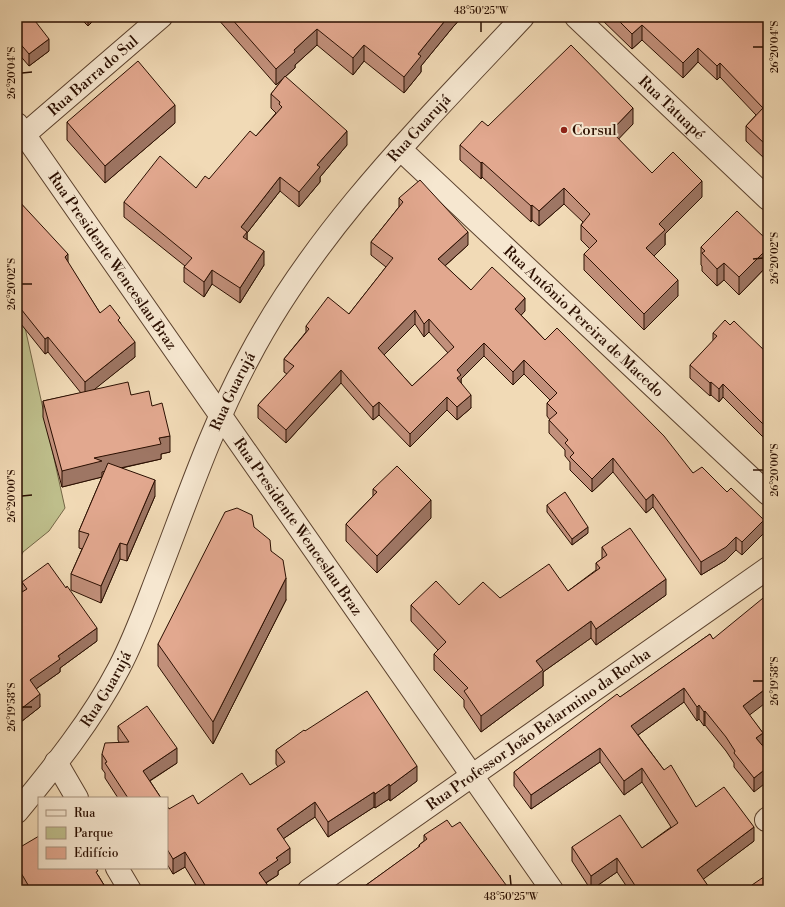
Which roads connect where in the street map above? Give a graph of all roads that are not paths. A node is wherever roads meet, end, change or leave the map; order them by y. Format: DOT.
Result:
graph roads {
  1 [pos="161,17"];
  2 [pos="522,17"];
  3 [pos="576,17"];
  4 [pos="21,129"];
  5 [pos="400,149"];
  6 [pos="768,199"];
  7 [pos="220,414"];
  8 [pos="768,494"];
  9 [pos="768,568"];
  10 [pos="56,762"];
  11 [pos="472,775"];
  12 [pos="76,797"];
  13 [pos="17,812"];
  14 [pos="118,869"];
  15 [pos="130,890"];
  16 [pos="309,890"];
  17 [pos="552,890"];
  1 -- 4 [label="street, Rua Barra do Sul"];
  2 -- 5 [label="street, Rua Guarujá"];
  3 -- 6 [label="street, Rua Tatuapé"];
  4 -- 7 [label="street, Rua Presidente Wenceslau Braz"];
  5 -- 7 [label="street, Rua Guarujá"];
  5 -- 8 [label="street, Rua Antônio Pereira de Macedo"];
  7 -- 10 [label="street, Rua Guarujá"];
  7 -- 11 [label="street, Rua Presidente Wenceslau Braz"];
  9 -- 11 [label="street, Rua Professor João Belarmino da Rocha"];
  10 -- 12 [label="street"];
  10 -- 13 [label="street, Rua Guarujá"];
  11 -- 16 [label="street, Rua Professor João Belarmino da Rocha"];
  11 -- 17 [label="street, Rua Presidente Wenceslau Braz"];
  14 -- 15 [label="street"];
}
